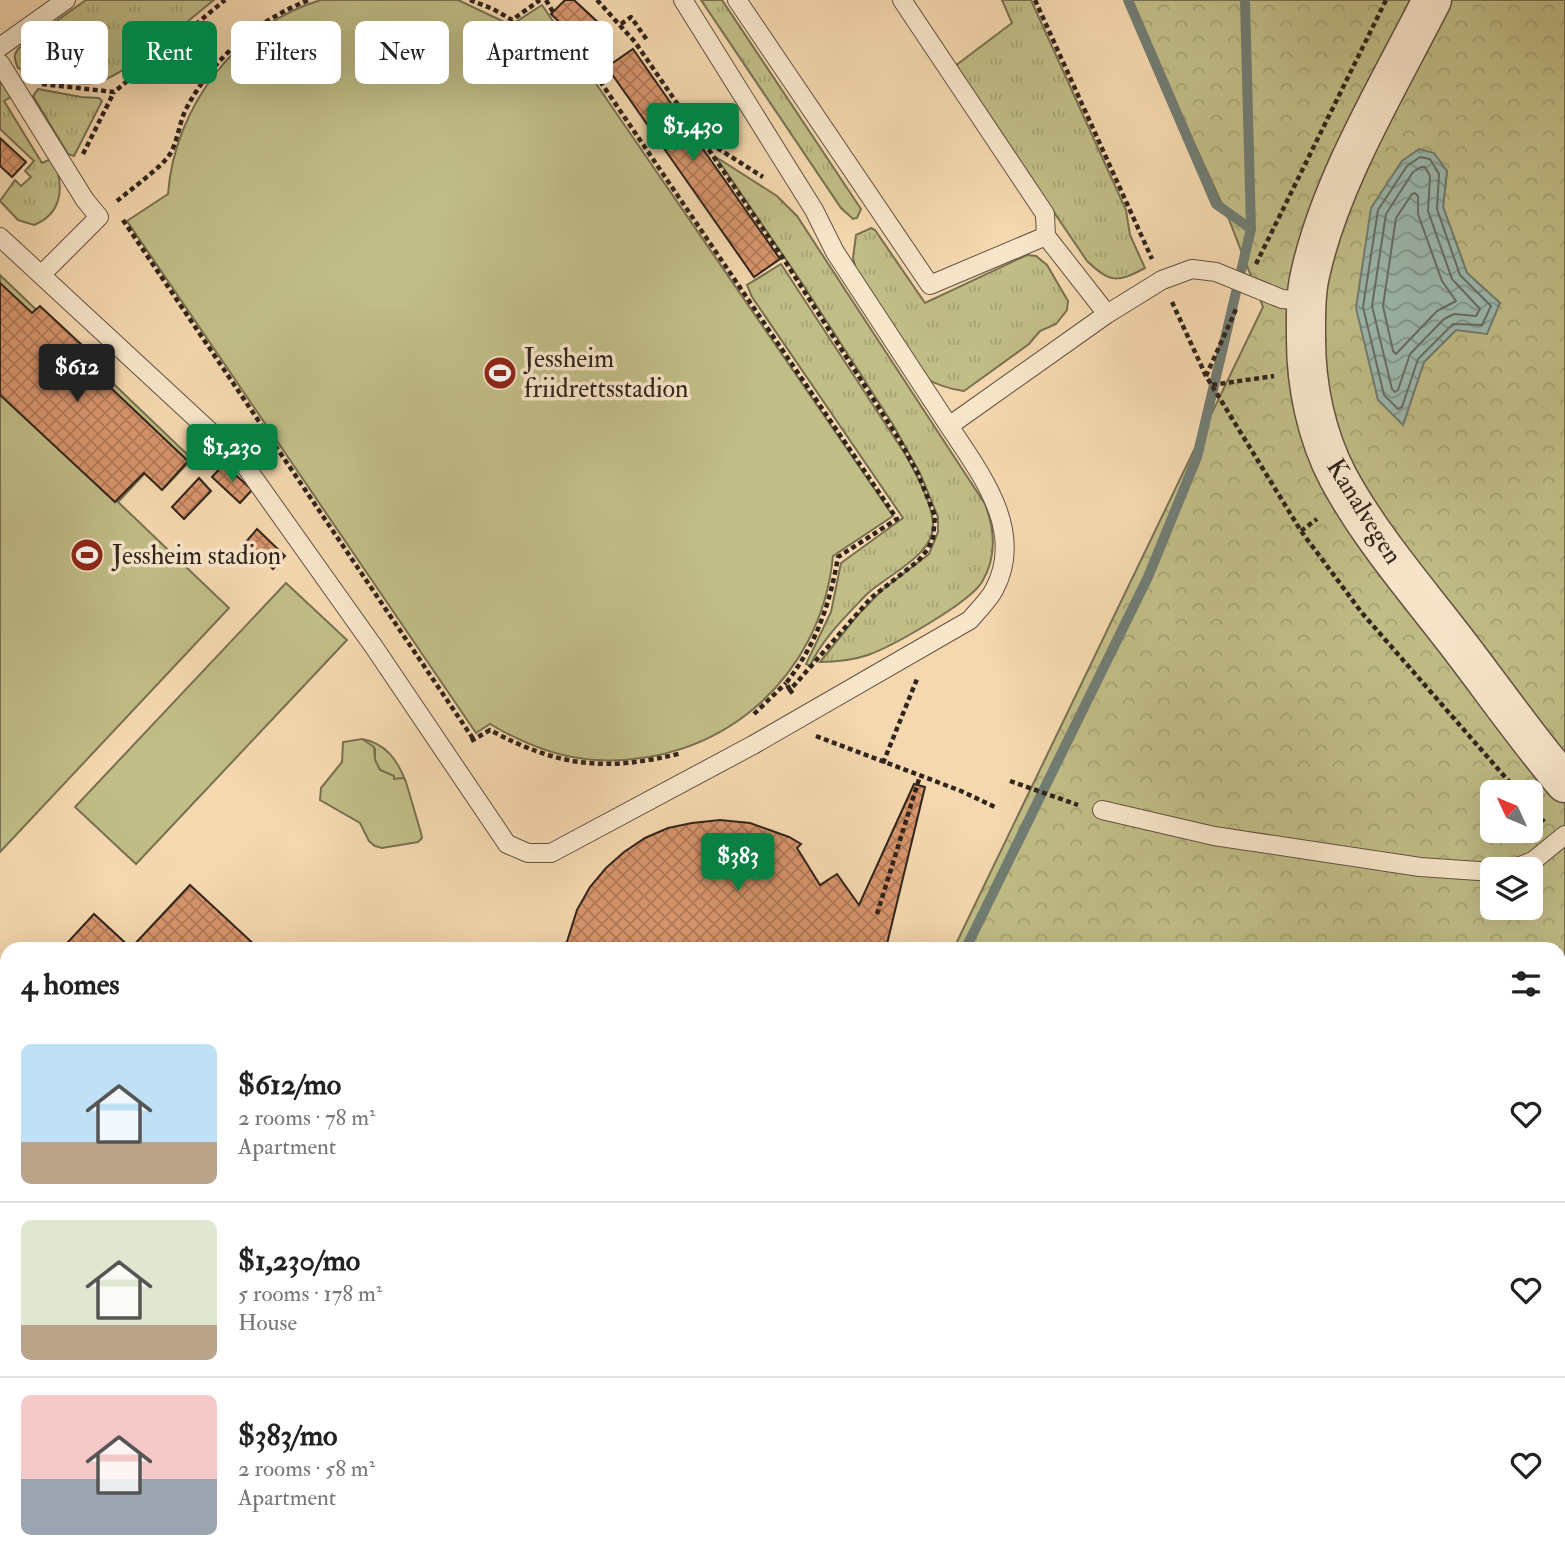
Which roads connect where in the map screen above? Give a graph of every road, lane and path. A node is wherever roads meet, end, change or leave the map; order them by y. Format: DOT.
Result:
graph roads {
  1 [pos="66,0"];
  2 [pos="225,0"];
  3 [pos="309,0"];
  4 [pos="470,0"];
  5 [pos="540,0"];
  6 [pos="546,0"];
  7 [pos="597,0"];
  8 [pos="683,0"];
  9 [pos="737,0"];
  10 [pos="902,0"];
  11 [pos="1035,0"];
  12 [pos="1386,0"];
  13 [pos="1432,0"];
  14 [pos="553,12"];
  15 [pos="621,24"];
  16 [pos="647,40"];
  17 [pos="0,47"];
  18 [pos="0,63"];
  19 [pos="13,80"];
  20 [pos="602,84"];
  21 [pos="114,92"];
  22 [pos="699,136"];
  23 [pos="72,177"];
  24 [pos="768,180"];
  25 [pos="106,211"];
  26 [pos="1046,236"];
  27 [pos="0,237"];
  28 [pos="41,275"];
  29 [pos="1162,280"];
  30 [pos="1246,286"];
  31 [pos="1306,301"];
  32 [pos="1107,314"];
  33 [pos="1206,376"];
  34 [pos="949,426"];
  35 [pos="1317,520"];
  36 [pos="1301,531"];
  37 [pos="932,642"];
  38 [pos="786,683"];
  39 [pos="790,690"];
  40 [pos="808,712"];
  41 [pos="751,716"];
  42 [pos="786,724"];
  43 [pos="474,740"];
  44 [pos="686,752"];
  45 [pos="448,757"];
  46 [pos="883,763"];
  47 [pos="920,776"];
  48 [pos="1508,780"];
  49 [pos="1010,781"];
  50 [pos="1565,783"];
  51 [pos="997,808"];
  52 [pos="1102,810"];
  53 [pos="1565,835"];
  54 [pos="1539,857"];
  55 [pos="1480,871"];
  56 [pos="877,914"];
  1 -- 17 [label="lane"];
  2 -- 21 [label="path"];
  3 -- 25 [label="path"];
  4 -- 5 [label="path"];
  6 -- 14 [label="path"];
  7 -- 15 [label="path"];
  8 -- 34 [label="lane"];
  9 -- 26 [label="lane"];
  10 -- 26 [label="lane"];
  11 -- 29 [label="path"];
  12 -- 30 [label="path"];
  13 -- 31 [label="street, Kanalvegen"];
  15 -- 16 [label="path"];
  15 -- 22 [label="path"];
  18 -- 19 [label="lane"];
  19 -- 21 [label="path"];
  19 -- 23 [label="lane"];
  20 -- 38 [label="path"];
  21 -- 23 [label="path"];
  22 -- 24 [label="path"];
  22 -- 39 [label="path"];
  23 -- 25 [label="lane"];
  25 -- 28 [label="lane"];
  25 -- 43 [label="path"];
  26 -- 32 [label="lane"];
  27 -- 28 [label="lane"];
  28 -- 45 [label="lane"];
  29 -- 30 [label="lane"];
  29 -- 32 [label="lane"];
  29 -- 33 [label="path"];
  30 -- 31 [label="lane"];
  30 -- 33 [label="path"];
  31 -- 50 [label="street, Kanalvegen"];
  32 -- 34 [label="lane"];
  33 -- 36 [label="path"];
  34 -- 37 [label="lane"];
  35 -- 36 [label="path"];
  36 -- 48 [label="path"];
  37 -- 40 [label="lane"];
  37 -- 46 [label="path"];
  38 -- 39 [label="path"];
  38 -- 41 [label="path"];
  39 -- 40 [label="path"];
  40 -- 42 [label="lane"];
  42 -- 45 [label="lane"];
  42 -- 46 [label="path"];
  43 -- 44 [label="path"];
  43 -- 45 [label="path"];
  46 -- 47 [label="path"];
  47 -- 51 [label="path"];
  47 -- 56 [label="path"];
  49 -- 52 [label="path"];
  52 -- 55 [label="lane"];
  53 -- 54 [label="lane"];
}
